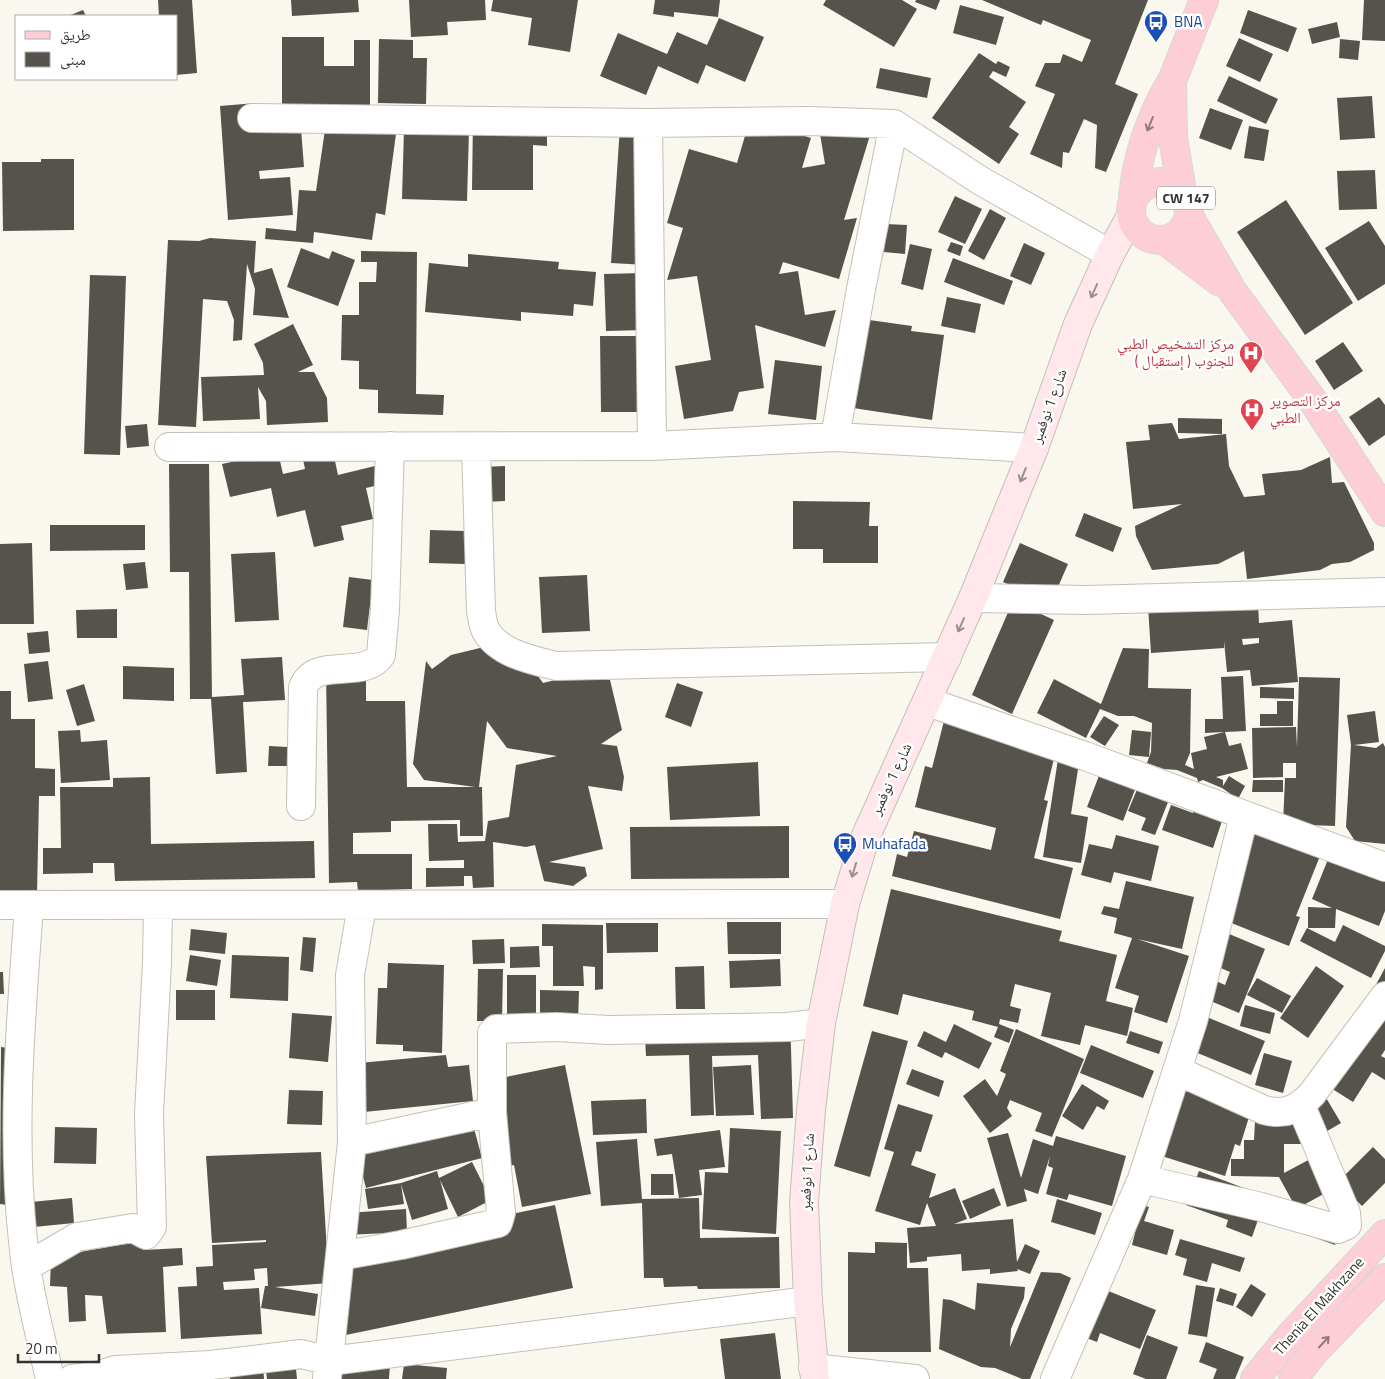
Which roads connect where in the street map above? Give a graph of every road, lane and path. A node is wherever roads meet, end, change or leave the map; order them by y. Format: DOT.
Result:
graph roads {
  1 [pos="1204,0"];
  2 [pos="1172,81"];
  3 [pos="252,118"];
  4 [pos="648,124"];
  5 [pos="894,124"];
  6 [pos="1185,203"];
  7 [pos="1132,206"];
  8 [pos="1164,240"];
  9 [pos="1110,254"];
  10 [pos="1233,292"];
  11 [pos="835,437"];
  12 [pos="390,446"];
  13 [pos="652,446"];
  14 [pos="476,447"];
  15 [pos="168,448"];
  16 [pos="1034,448"];
  17 [pos="1385,512"];
  18 [pos="1385,592"];
  19 [pos="973,598"];
  20 [pos="947,657"];
  21 [pos="928,702"];
  22 [pos="301,806"];
  23 [pos="1244,816"];
  24 [pos="1385,867"];
  25 [pos="845,904"];
  26 [pos="0,905"];
  27 [pos="158,905"];
  28 [pos="28,906"];
  29 [pos="362,906"];
  30 [pos="1385,996"];
  31 [pos="821,1023"];
  32 [pos="1178,1071"];
  33 [pos="1301,1106"];
  34 [pos="492,1112"];
  35 [pos="352,1142"];
  36 [pos="1142,1179"];
  37 [pos="1385,1234"];
  38 [pos="340,1256"];
  39 [pos="26,1267"];
  40 [pos="1385,1278"];
  41 [pos="808,1301"];
  42 [pos="328,1370"];
  43 [pos="814,1373"];
  44 [pos="88,1378"];
  45 [pos="50,1379"];
  46 [pos="915,1379"];
  47 [pos="1055,1379"];
  48 [pos="1255,1379"];
  49 [pos="1293,1379"];
  1 -- 2 [label="main road, CW 147"];
  2 -- 6 [label="main road, CW 147"];
  2 -- 7 [label="main road, شارع 1 نوفمبر / CW 147, one-way"];
  3 -- 4 [label="street"];
  4 -- 5 [label="street"];
  4 -- 13 [label="street"];
  5 -- 9 [label="street"];
  5 -- 11 [label="street"];
  6 -- 7 [label="main road, CW 147"];
  6 -- 8 [label="main road, CW 147"];
  6 -- 10 [label="main road, CW 147"];
  7 -- 8 [label="main road, CW 147"];
  7 -- 9 [label="main road, شارع 1 نوفمبر"];
  8 -- 10 [label="main road, CW 147"];
  9 -- 16 [label="main road, شارع 1 نوفمبر, one-way"];
  10 -- 17 [label="main road, CW 147"];
  11 -- 13 [label="street"];
  11 -- 16 [label="street"];
  12 -- 14 [label="street"];
  12 -- 15 [label="street"];
  12 -- 22 [label="street"];
  13 -- 14 [label="street"];
  14 -- 20 [label="street"];
  16 -- 19 [label="main road, شارع 1 نوفمبر, one-way"];
  18 -- 19 [label="street"];
  19 -- 20 [label="main road, شارع 1 نوفمبر, one-way"];
  20 -- 21 [label="main road, شارع 1 نوفمبر"];
  21 -- 23 [label="street"];
  21 -- 25 [label="main road, شارع 1 نوفمبر, one-way"];
  23 -- 24 [label="street"];
  23 -- 32 [label="street"];
  25 -- 29 [label="street"];
  25 -- 31 [label="main road, شارع 1 نوفمبر"];
  26 -- 28 [label="street"];
  27 -- 28 [label="street"];
  27 -- 29 [label="street"];
  27 -- 39 [label="street"];
  28 -- 39 [label="street"];
  29 -- 35 [label="street"];
  30 -- 33 [label="street"];
  31 -- 34 [label="street"];
  31 -- 41 [label="main road, شارع 1 نوفمبر"];
  32 -- 33 [label="street"];
  32 -- 36 [label="street"];
  33 -- 36 [label="street"];
  34 -- 35 [label="street"];
  34 -- 38 [label="street"];
  35 -- 38 [label="street"];
  36 -- 47 [label="street"];
  37 -- 48 [label="main road, Thenia El Makhzane"];
  38 -- 42 [label="street"];
  39 -- 45 [label="street"];
  49 -- 40 [label="main road, one-way"];
  41 -- 42 [label="street"];
  41 -- 43 [label="main road, شارع 1 نوفمبر"];
  42 -- 44 [label="street"];
  43 -- 46 [label="street"];
}
